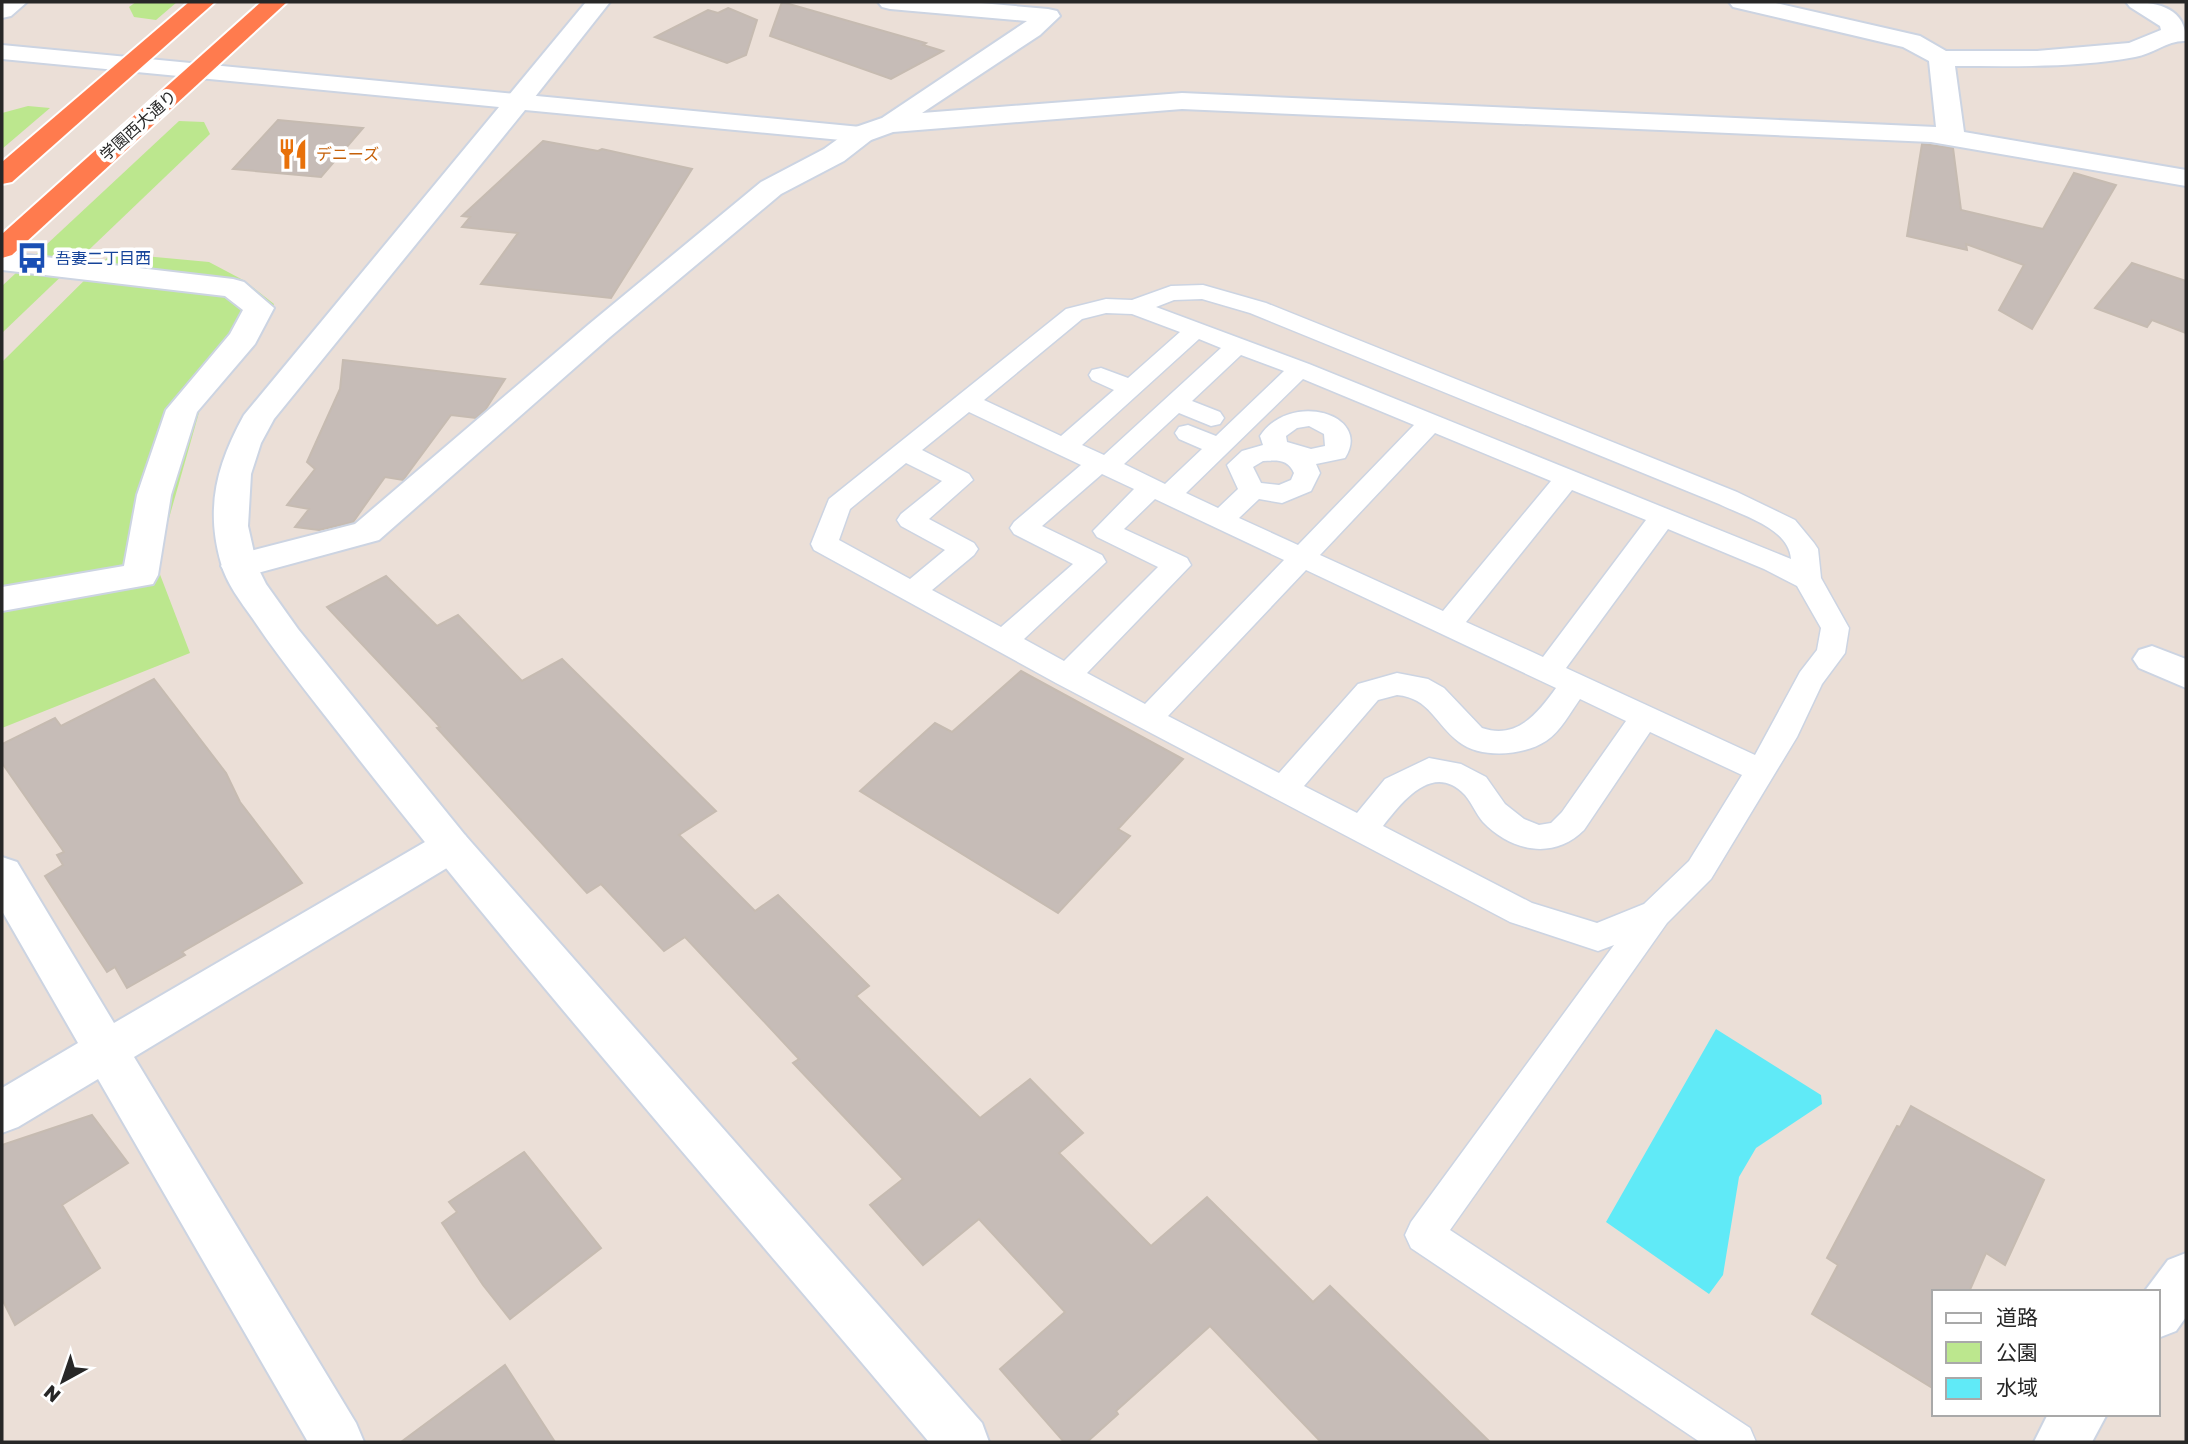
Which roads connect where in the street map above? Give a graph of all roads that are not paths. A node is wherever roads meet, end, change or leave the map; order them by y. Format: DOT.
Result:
graph roads {
  1 [pos="15,2"];
  2 [pos="202,2"];
  3 [pos="275,2"];
  4 [pos="598,2"];
  5 [pos="890,2"];
  6 [pos="898,2"];
  7 [pos="1741,2"];
  8 [pos="2138,2"];
  9 [pos="1072,5"];
  10 [pos="1868,10"];
  11 [pos="2,12"];
  12 [pos="1048,16"];
  13 [pos="2180,34"];
  14 [pos="1911,41"];
  15 [pos="2,52"];
  16 [pos="1941,58"];
  17 [pos="132,64"];
  18 [pos="198,71"];
  19 [pos="518,101"];
  20 [pos="875,129"];
  21 [pos="1951,137"];
  22 [pos="2,176"];
  23 [pos="2186,178"];
  24 [pos="2,249"];
  25 [pos="2,261"];
  26 [pos="1135,307"];
  27 [pos="1196,330"];
  28 [pos="1238,345"];
  29 [pos="1300,369"];
  30 [pos="1101,375"];
  31 [pos="1131,387"];
  32 [pos="968,402"];
  33 [pos="1176,403"];
  34 [pos="1211,418"];
  35 [pos="1429,424"];
  36 [pos="1188,433"];
  37 [pos="1064,447"];
  38 [pos="1219,447"];
  39 [pos="905,452"];
  40 [pos="1336,452"];
  41 [pos="1288,453"];
  42 [pos="1103,464"];
  43 [pos="1384,471"];
  44 [pos="1567,480"];
  45 [pos="1253,490"];
  46 [pos="1161,491"];
  47 [pos="1662,518"];
  48 [pos="1222,519"];
  49 [pos="1303,557"];
  50 [pos="239,566"];
  51 [pos="1807,579"];
  52 [pos="911,593"];
  53 [pos="2,600"];
  54 [pos="1448,624"];
  55 [pos="1003,642"];
  56 [pos="2152,659"];
  57 [pos="1548,671"];
  58 [pos="2186,674"];
  59 [pos="1066,676"];
  60 [pos="1575,684"];
  61 [pos="1645,717"];
  62 [pos="1148,719"];
  63 [pos="1761,771"];
  64 [pos="1283,789"];
  65 [pos="1362,830"];
  66 [pos="451,846"];
  67 [pos="2,874"];
  68 [pos="1656,913"];
  69 [pos="106,1050"];
  70 [pos="2,1112"];
  71 [pos="2186,1277"];
  72 [pos="2160,1311"];
  73 [pos="2080,1416"];
  74 [pos="337,1442"];
  75 [pos="963,1442"];
  76 [pos="1736,1442"];
  77 [pos="2060,1442"];
  1 -- 11 [label="street"];
  2 -- 17 [label="highway"];
  3 -- 18 [label="highway, 学園西大通り"];
  4 -- 19 [label="street"];
  5 -- 6 [label="street"];
  6 -- 12 [label="street"];
  7 -- 14 [label="street"];
  8 -- 13 [label="street"];
  9 -- 12 [label="street"];
  10 -- 14 [label="street"];
  12 -- 20 [label="street"];
  13 -- 16 [label="street"];
  14 -- 16 [label="street"];
  15 -- 17 [label="street"];
  16 -- 21 [label="street"];
  17 -- 18 [label="street"];
  17 -- 22 [label="highway"];
  18 -- 19 [label="street"];
  18 -- 24 [label="highway, 学園西大通り"];
  19 -- 20 [label="street"];
  19 -- 50 [label="street"];
  20 -- 21 [label="street"];
  20 -- 50 [label="street"];
  21 -- 23 [label="street"];
  25 -- 53 [label="street"];
  26 -- 27 [label="lane"];
  26 -- 32 [label="lane"];
  26 -- 51 [label="lane"];
  27 -- 28 [label="lane"];
  27 -- 31 [label="lane"];
  28 -- 29 [label="lane"];
  28 -- 33 [label="lane"];
  29 -- 35 [label="lane"];
  29 -- 38 [label="lane"];
  30 -- 31 [label="lane"];
  31 -- 37 [label="lane"];
  32 -- 37 [label="lane"];
  32 -- 39 [label="lane"];
  33 -- 34 [label="lane"];
  33 -- 42 [label="lane"];
  35 -- 43 [label="lane"];
  35 -- 44 [label="lane"];
  36 -- 38 [label="lane"];
  37 -- 42 [label="lane"];
  38 -- 46 [label="lane"];
  39 -- 52 [label="lane"];
  39 -- 52 [label="lane"];
  40 -- 41 [label="lane"];
  40 -- 41 [label="lane"];
  40 -- 43 [label="lane"];
  41 -- 45 [label="lane"];
  41 -- 45 [label="lane"];
  42 -- 46 [label="lane"];
  42 -- 55 [label="lane"];
  43 -- 49 [label="lane"];
  44 -- 47 [label="lane"];
  44 -- 54 [label="lane"];
  45 -- 48 [label="lane"];
  46 -- 48 [label="lane"];
  46 -- 59 [label="lane"];
  47 -- 51 [label="lane"];
  47 -- 57 [label="lane"];
  48 -- 49 [label="lane"];
  49 -- 54 [label="lane"];
  49 -- 62 [label="lane"];
  50 -- 66 [label="street"];
  51 -- 63 [label="lane"];
  52 -- 55 [label="lane"];
  54 -- 57 [label="lane"];
  55 -- 59 [label="lane"];
  56 -- 58 [label="street"];
  57 -- 60 [label="lane"];
  59 -- 62 [label="lane"];
  60 -- 61 [label="lane"];
  60 -- 64 [label="lane"];
  61 -- 63 [label="lane"];
  61 -- 65 [label="lane"];
  62 -- 64 [label="lane"];
  63 -- 68 [label="lane"];
  64 -- 65 [label="lane"];
  65 -- 68 [label="lane"];
  66 -- 69 [label="street"];
  66 -- 75 [label="street"];
  67 -- 69 [label="street"];
  68 -- 76 [label="lane"];
  69 -- 70 [label="street"];
  69 -- 74 [label="street"];
  71 -- 72 [label="street"];
  73 -- 77 [label="street"];
}
